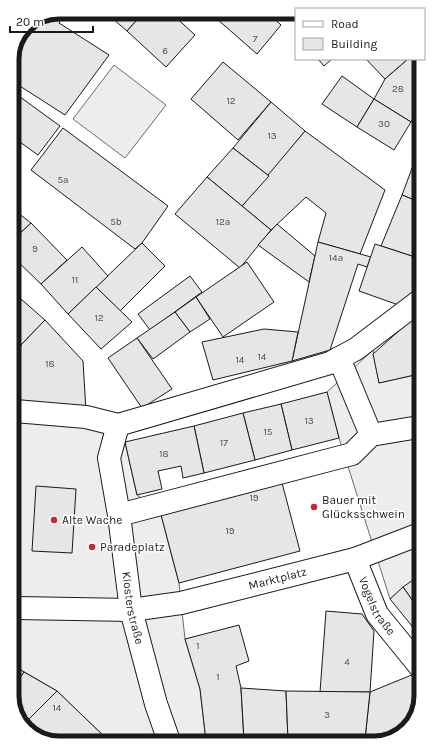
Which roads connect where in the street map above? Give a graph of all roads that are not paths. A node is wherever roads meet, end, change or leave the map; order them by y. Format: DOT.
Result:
graph roads {
  1 [pos="414,305"];
  2 [pos="339,358"];
  3 [pos="19,411"];
  4 [pos="118,425"];
  5 [pos="414,427"];
  6 [pos="372,435"];
  7 [pos="119,515"];
  8 [pos="414,536"];
  9 [pos="355,559"];
  10 [pos="19,608"];
  11 [pos="130,610"];
  12 [pos="414,659"];
  13 [pos="167,736"];
  1 -- 2 [label="street"];
  2 -- 4 [label="street"];
  2 -- 6 [label="street"];
  3 -- 4 [label="street"];
  4 -- 7 [label="street, Klosterstraße"];
  5 -- 6 [label="street"];
  6 -- 7 [label="street"];
  7 -- 11 [label="street, Klosterstraße"];
  8 -- 9 [label="street, Marktplatz"];
  9 -- 11 [label="street, Marktplatz"];
  9 -- 12 [label="street, Vogelstraße"];
  10 -- 11 [label="street"];
  11 -- 13 [label="street, Klosterstraße"];
}
